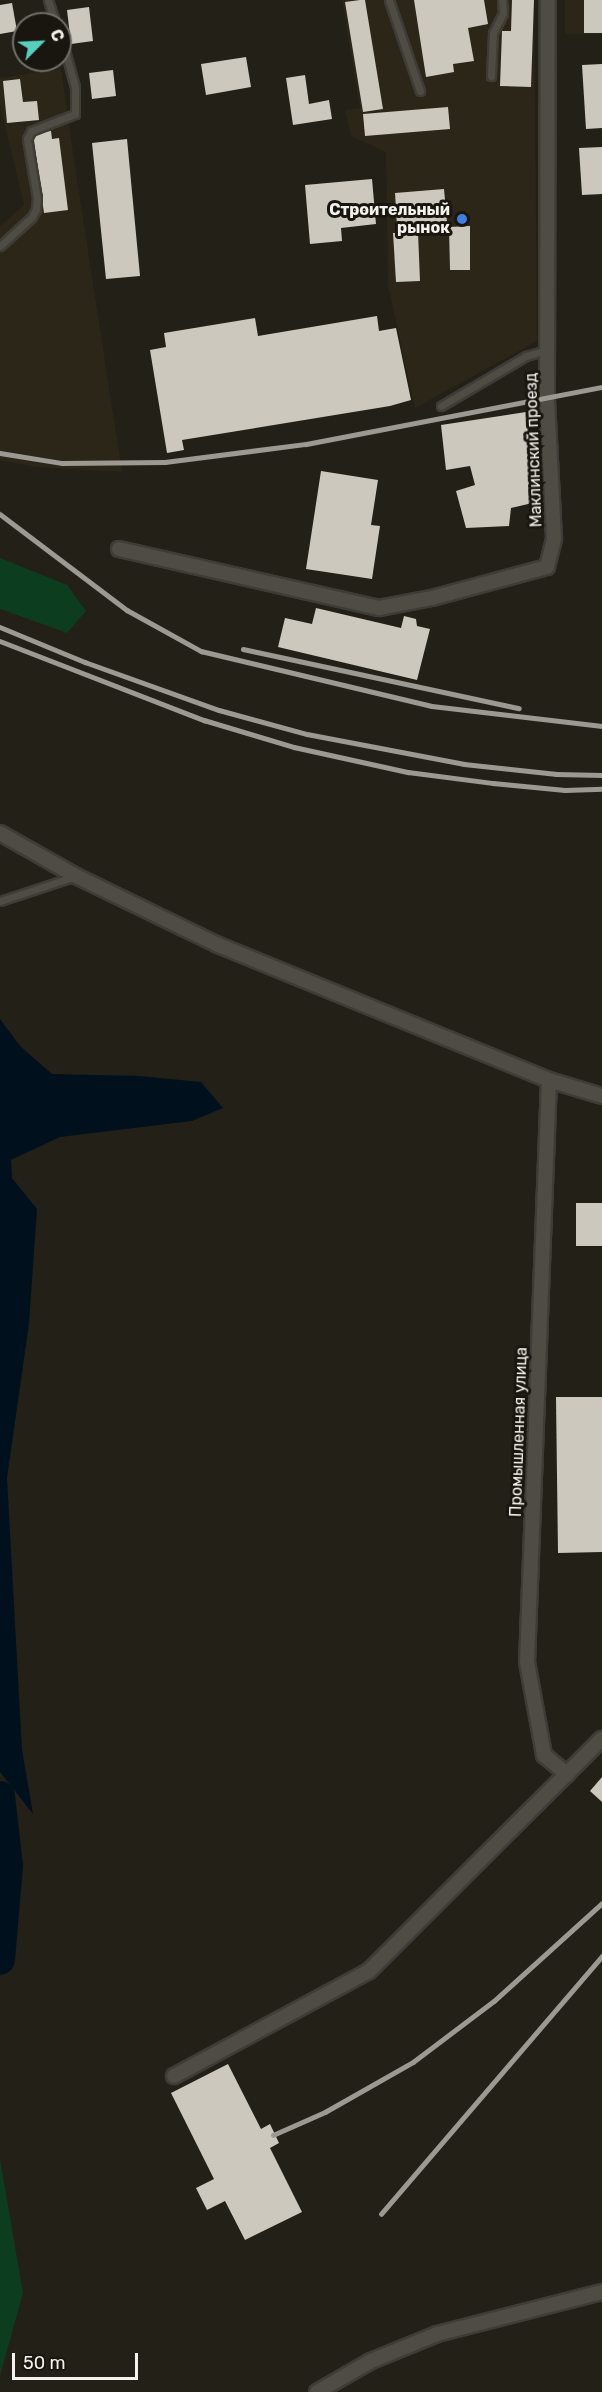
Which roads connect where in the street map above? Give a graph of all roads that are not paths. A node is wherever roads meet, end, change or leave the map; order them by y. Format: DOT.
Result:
graph roads {
  1 [pos="389,0"];
  2 [pos="502,0"];
  3 [pos="548,0"];
  4 [pos="71,72"];
  5 [pos="491,76"];
  6 [pos="420,91"];
  7 [pos="0,246"];
  8 [pos="548,350"];
  9 [pos="441,406"];
  10 [pos="119,549"];
  11 [pos="0,833"];
  12 [pos="76,876"];
  13 [pos="0,901"];
  14 [pos="549,1080"];
  15 [pos="602,1096"];
  16 [pos="602,1739"];
  17 [pos="567,1774"];
  18 [pos="174,2076"];
  19 [pos="602,2292"];
  20 [pos="317,2392"];
  1 -- 6 [label="lane"];
  2 -- 5 [label="lane"];
  3 -- 8 [label="street, Маклинский проезд"];
  4 -- 7 [label="lane"];
  8 -- 9 [label="lane"];
  8 -- 10 [label="street, Маклинский проезд"];
  11 -- 12 [label="street"];
  12 -- 13 [label="lane"];
  12 -- 14 [label="street"];
  14 -- 15 [label="street"];
  14 -- 17 [label="street, Промышленная улица"];
  16 -- 17 [label="street"];
  17 -- 18 [label="street"];
  19 -- 20 [label="street"];
}
